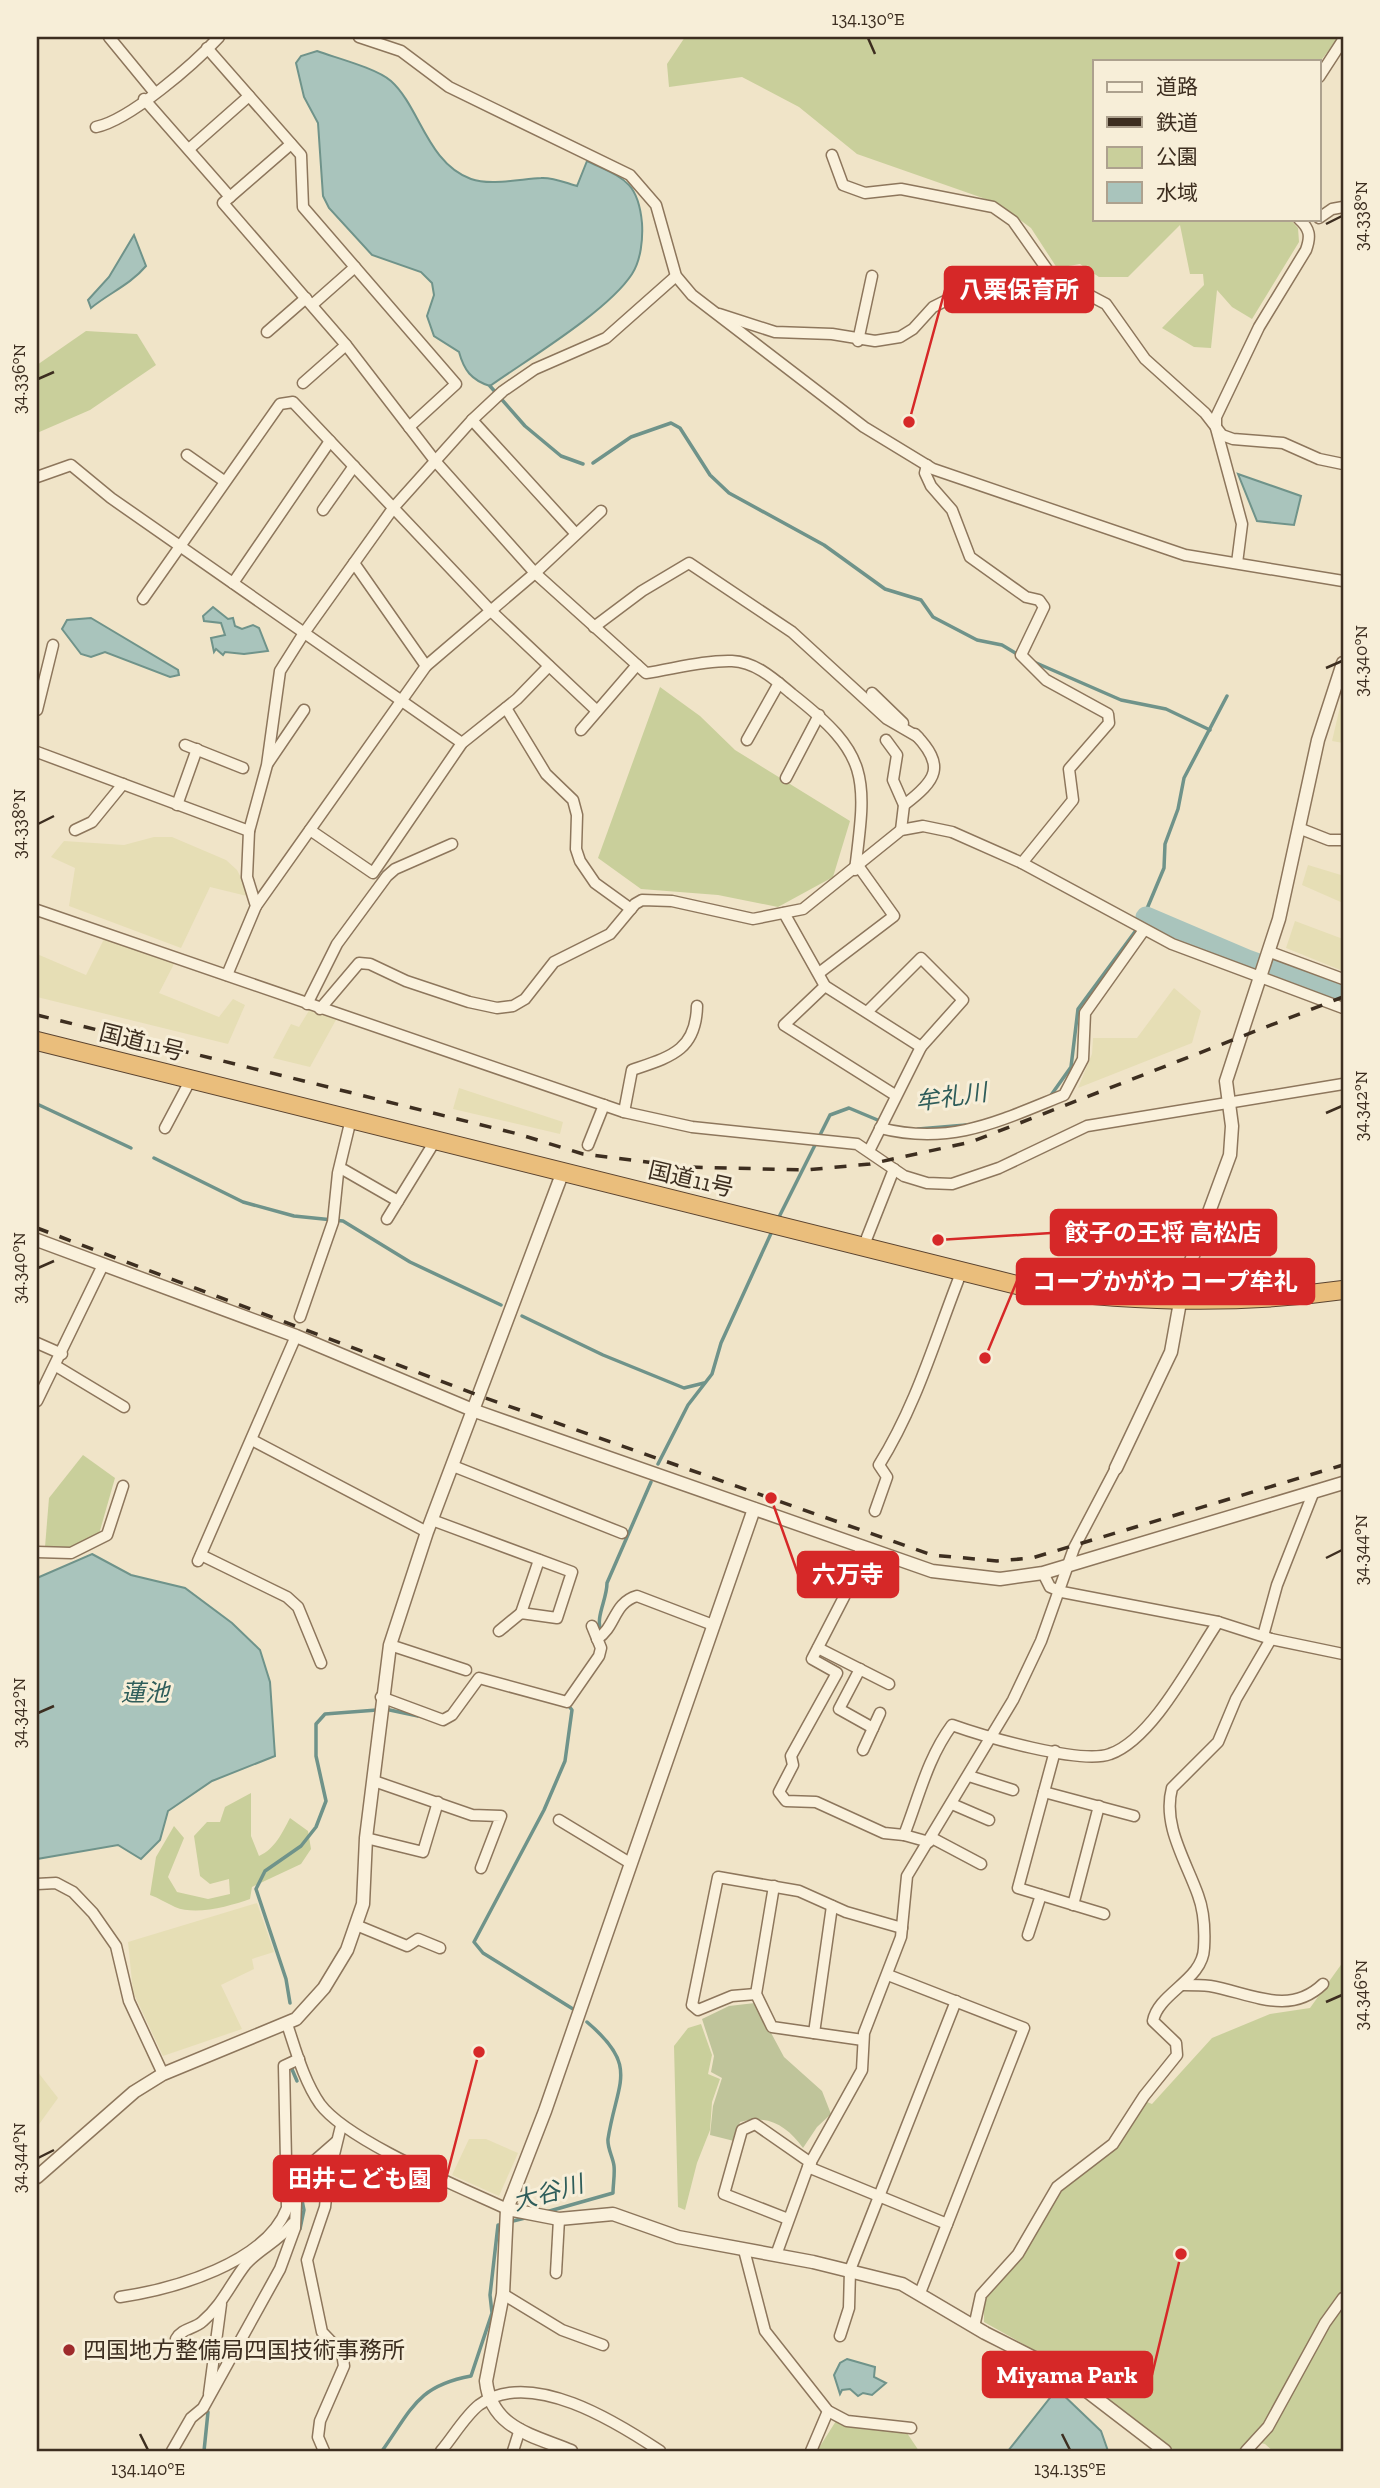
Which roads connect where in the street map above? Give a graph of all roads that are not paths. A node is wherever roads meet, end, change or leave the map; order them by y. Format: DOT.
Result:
graph roads {
  1 [pos="109,37"];
  2 [pos="219,37"];
  3 [pos="359,37"];
  4 [pos="1343,40"];
  5 [pos="207,48"];
  6 [pos="1320,75"];
  7 [pos="155,93"];
  8 [pos="249,96"];
  9 [pos="144,99"];
  10 [pos="96,127"];
  11 [pos="291,144"];
  12 [pos="188,149"];
  13 [pos="832,155"];
  14 [pos="230,197"];
  15 [pos="1343,207"];
  16 [pos="1320,217"];
  17 [pos="1303,223"];
  18 [pos="355,267"];
  19 [pos="676,276"];
  20 [pos="872,276"];
  21 [pos="1090,296"];
  22 [pos="309,301"];
  23 [pos="717,313"];
  24 [pos="267,332"];
  25 [pos="858,341"];
  26 [pos="346,345"];
  27 [pos="303,383"];
  28 [pos="472,420"];
  29 [pos="409,427"];
  30 [pos="1216,428"];
  31 [pos="330,441"];
  32 [pos="187,455"];
  33 [pos="436,462"];
  34 [pos="1343,464"];
  35 [pos="927,465"];
  36 [pos="355,466"];
  37 [pos="37,477"];
  38 [pos="224,481"];
  39 [pos="394,507"];
  40 [pos="323,510"];
  41 [pos="600,511"];
  42 [pos="576,534"];
  43 [pos="178,545"];
  44 [pos="354,563"];
  45 [pos="1237,563"];
  46 [pos="535,573"];
  47 [pos="1343,582"];
  48 [pos="233,583"];
  49 [pos="143,599"];
  50 [pos="491,611"];
  51 [pos="594,626"];
  52 [pos="304,633"];
  53 [pos="53,645"];
  54 [pos="1343,663"];
  55 [pos="637,665"];
  56 [pos="426,666"];
  57 [pos="549,666"];
  58 [pos="779,683"];
  59 [pos="872,693"];
  60 [pos="401,701"];
  61 [pos="506,708"];
  62 [pos="37,710"];
  63 [pos="304,710"];
  64 [pos="597,711"];
  65 [pos="819,715"];
  66 [pos="581,730"];
  67 [pos="918,737"];
  68 [pos="747,740"];
  69 [pos="886,740"];
  70 [pos="462,743"];
  71 [pos="185,745"];
  72 [pos="197,750"];
  73 [pos="37,752"];
  74 [pos="267,765"];
  75 [pos="243,768"];
  76 [pos="786,778"];
  77 [pos="123,784"];
  78 [pos="177,805"];
  79 [pos="904,805"];
  80 [pos="75,830"];
  81 [pos="310,830"];
  82 [pos="901,830"];
  83 [pos="1301,830"];
  84 [pos="249,831"];
  85 [pos="1343,840"];
  86 [pos="452,844"];
  87 [pos="1022,863"];
  88 [pos="857,869"];
  89 [pos="256,906"];
  90 [pos="631,909"];
  91 [pos="38,912"];
  92 [pos="784,913"];
  93 [pos="1144,930"];
  94 [pos="1269,953"];
  95 [pos="819,974"];
  96 [pos="227,975"];
  97 [pos="1261,978"];
  98 [pos="1343,979"];
  99 [pos="825,986"];
  100 [pos="307,1004"];
  101 [pos="697,1006"];
  102 [pos="1343,1008"];
  103 [pos="320,1009"];
  104 [pos="867,1012"];
  105 [pos="37,1041"];
  106 [pos="921,1047"];
  107 [pos="191,1079"];
  108 [pos="1343,1084"];
  109 [pos="895,1095"];
  110 [pos="1227,1103"];
  111 [pos="604,1105"];
  112 [pos="624,1112"];
  113 [pos="351,1119"];
  114 [pos="882,1124"];
  115 [pos="165,1128"];
  116 [pos="435,1141"];
  117 [pos="588,1145"];
  118 [pos="869,1151"];
  119 [pos="894,1169"];
  120 [pos="344,1170"];
  121 [pos="562,1174"];
  122 [pos="398,1201"];
  123 [pos="387,1219"];
  124 [pos="37,1240"];
  125 [pos="864,1245"];
  126 [pos="103,1265"];
  127 [pos="961,1273"];
  128 [pos="1343,1290"];
  129 [pos="1180,1301"];
  130 [pos="300,1317"];
  131 [pos="296,1336"];
  132 [pos="37,1343"];
  133 [pos="62,1353"];
  134 [pos="56,1366"];
  135 [pos="37,1401"];
  136 [pos="124,1407"];
  137 [pos="475,1411"];
  138 [pos="252,1440"];
  139 [pos="453,1466"];
  140 [pos="1116,1468"];
  141 [pos="1343,1483"];
  142 [pos="123,1486"];
  143 [pos="1314,1491"];
  144 [pos="754,1509"];
  145 [pos="875,1511"];
  146 [pos="430,1526"];
  147 [pos="622,1533"];
  148 [pos="862,1546"];
  149 [pos="37,1552"];
  150 [pos="539,1560"];
  151 [pos="1067,1566"];
  152 [pos="1043,1573"];
  153 [pos="1059,1591"];
  154 [pos="522,1613"];
  155 [pos="1218,1622"];
  156 [pos="713,1625"];
  157 [pos="592,1626"];
  158 [pos="499,1631"];
  159 [pos="1267,1637"];
  160 [pos="597,1639"];
  161 [pos="390,1645"];
  162 [pos="818,1647"];
  163 [pos="1343,1654"];
  164 [pos="321,1663"];
  165 [pos="860,1669"];
  166 [pos="466,1670"];
  167 [pos="889,1684"];
  168 [pos="381,1697"];
  169 [pos="880,1713"];
  170 [pos="873,1728"];
  171 [pos="991,1739"];
  172 [pos="863,1750"];
  173 [pos="1055,1751"];
  174 [pos="969,1776"];
  175 [pos="374,1781"];
  176 [pos="1013,1790"];
  177 [pos="1044,1792"];
  178 [pos="438,1802"];
  179 [pos="952,1804"];
  180 [pos="1099,1807"];
  181 [pos="1134,1816"];
  182 [pos="989,1820"];
  183 [pos="559,1821"];
  184 [pos="904,1835"];
  185 [pos="366,1838"];
  186 [pos="930,1840"];
  187 [pos="630,1863"];
  188 [pos="981,1864"];
  189 [pos="481,1868"];
  190 [pos="37,1884"];
  191 [pos="774,1886"];
  192 [pos="1041,1895"];
  193 [pos="1073,1905"];
  194 [pos="832,1906"];
  195 [pos="1104,1914"];
  196 [pos="356,1925"];
  197 [pos="902,1928"];
  198 [pos="1028,1935"];
  199 [pos="440,1948"];
  200 [pos="888,1975"];
  201 [pos="1323,1984"];
  202 [pos="1183,1985"];
  203 [pos="756,1994"];
  204 [pos="956,2001"];
  205 [pos="286,2024"];
  206 [pos="814,2033"];
  207 [pos="863,2040"];
  208 [pos="299,2059"];
  209 [pos="163,2074"];
  210 [pos="341,2126"];
  211 [pos="336,2142"];
  212 [pos="809,2165"];
  213 [pos="291,2176"];
  214 [pos="37,2177"];
  215 [pos="879,2196"];
  216 [pos="507,2209"];
  217 [pos="555,2218"];
  218 [pos="296,2219"];
  219 [pos="788,2219"];
  220 [pos="947,2224"];
  221 [pos="744,2250"];
  222 [pos="776,2255"];
  223 [pos="850,2270"];
  224 [pos="556,2273"];
  225 [pos="920,2293"];
  226 [pos="503,2294"];
  227 [pos="120,2297"];
  228 [pos="1343,2298"];
  229 [pos="221,2304"];
  230 [pos="974,2327"];
  231 [pos="840,2336"];
  232 [pos="176,2339"];
  233 [pos="603,2345"];
  234 [pos="209,2398"];
  235 [pos="489,2400"];
  236 [pos="828,2411"];
  237 [pos="911,2428"];
  238 [pos="520,2429"];
  239 [pos="172,2451"];
  240 [pos="324,2451"];
  241 [pos="441,2451"];
  242 [pos="513,2451"];
  243 [pos="570,2451"];
  244 [pos="660,2451"];
  245 [pos="811,2451"];
  246 [pos="1165,2451"];
  247 [pos="1246,2451"];
  1 -- 7 [label="street"];
  2 -- 5 [label="street"];
  3 -- 19 [label="street"];
  4 -- 6 [label="street"];
  5 -- 7 [label="street"];
  5 -- 8 [label="street"];
  7 -- 9 [label="street"];
  8 -- 11 [label="street"];
  8 -- 12 [label="street"];
  9 -- 10 [label="street"];
  9 -- 12 [label="street"];
  11 -- 14 [label="street"];
  11 -- 18 [label="street"];
  12 -- 14 [label="street"];
  13 -- 21 [label="street"];
  14 -- 22 [label="street"];
  15 -- 16 [label="street"];
  17 -- 30 [label="street"];
  18 -- 22 [label="street"];
  18 -- 29 [label="street"];
  19 -- 23 [label="street"];
  19 -- 28 [label="street"];
  20 -- 25 [label="street"];
  21 -- 25 [label="street"];
  21 -- 30 [label="street"];
  22 -- 24 [label="street"];
  22 -- 26 [label="street"];
  23 -- 25 [label="street"];
  23 -- 35 [label="street"];
  26 -- 27 [label="street"];
  26 -- 29 [label="street"];
  28 -- 33 [label="street"];
  28 -- 42 [label="street"];
  29 -- 33 [label="street"];
  30 -- 34 [label="street"];
  30 -- 45 [label="street"];
  31 -- 36 [label="street"];
  31 -- 38 [label="street"];
  31 -- 48 [label="street"];
  32 -- 38 [label="street"];
  33 -- 39 [label="street"];
  33 -- 46 [label="street"];
  35 -- 45 [label="street"];
  35 -- 87 [label="street"];
  36 -- 39 [label="street"];
  36 -- 40 [label="street"];
  37 -- 43 [label="street"];
  38 -- 43 [label="street"];
  39 -- 44 [label="street"];
  39 -- 50 [label="street"];
  41 -- 42 [label="street"];
  42 -- 46 [label="street"];
  43 -- 48 [label="street"];
  43 -- 49 [label="street"];
  44 -- 52 [label="street"];
  44 -- 56 [label="street"];
  45 -- 47 [label="street"];
  46 -- 50 [label="street"];
  46 -- 51 [label="street"];
  48 -- 52 [label="street"];
  50 -- 56 [label="street"];
  50 -- 57 [label="street"];
  51 -- 55 [label="street"];
  51 -- 67 [label="street"];
  52 -- 60 [label="street"];
  52 -- 74 [label="street"];
  53 -- 62 [label="street"];
  54 -- 83 [label="street"];
  55 -- 58 [label="street"];
  55 -- 64 [label="street"];
  56 -- 60 [label="street"];
  57 -- 61 [label="street"];
  57 -- 64 [label="street"];
  58 -- 65 [label="street"];
  58 -- 68 [label="street"];
  59 -- 67 [label="street"];
  60 -- 70 [label="street"];
  60 -- 81 [label="street"];
  61 -- 70 [label="street"];
  61 -- 90 [label="street"];
  63 -- 74 [label="street"];
  64 -- 66 [label="street"];
  65 -- 76 [label="street"];
  65 -- 88 [label="street"];
  67 -- 79 [label="street"];
  69 -- 79 [label="street"];
  70 -- 81 [label="street"];
  71 -- 72 [label="street"];
  72 -- 75 [label="street"];
  72 -- 78 [label="street"];
  73 -- 77 [label="street"];
  74 -- 84 [label="street"];
  77 -- 78 [label="street"];
  77 -- 80 [label="street"];
  78 -- 84 [label="street"];
  79 -- 82 [label="street"];
  81 -- 89 [label="street"];
  82 -- 87 [label="street"];
  82 -- 88 [label="street"];
  83 -- 85 [label="street"];
  83 -- 94 [label="street"];
  84 -- 89 [label="street"];
  86 -- 100 [label="street"];
  87 -- 93 [label="street"];
  88 -- 92 [label="street"];
  88 -- 95 [label="street"];
  89 -- 96 [label="street"];
  90 -- 92 [label="street"];
  90 -- 103 [label="street"];
  91 -- 96 [label="street"];
  92 -- 95 [label="street"];
  93 -- 97 [label="street"];
  93 -- 114 [label="street"];
  94 -- 97 [label="street"];
  94 -- 98 [label="street"];
  95 -- 99 [label="street"];
  96 -- 100 [label="street"];
  97 -- 102 [label="street"];
  97 -- 110 [label="street"];
  99 -- 104 [label="street"];
  99 -- 109 [label="street"];
  100 -- 103 [label="street"];
  101 -- 112 [label="street"];
  103 -- 111 [label="street"];
  104 -- 106 [label="street"];
  104 -- 106 [label="street"];
  105 -- 107 [label="highway, 国道11号"];
  106 -- 109 [label="street"];
  107 -- 113 [label="highway, 国道11号"];
  107 -- 115 [label="street"];
  108 -- 110 [label="street"];
  109 -- 114 [label="street"];
  110 -- 119 [label="street"];
  110 -- 129 [label="street"];
  111 -- 112 [label="street"];
  111 -- 117 [label="street"];
  112 -- 118 [label="street"];
  113 -- 116 [label="highway, 国道11号"];
  113 -- 130 [label="street"];
  114 -- 118 [label="street"];
  116 -- 121 [label="highway, 国道11号"];
  116 -- 122 [label="street"];
  118 -- 119 [label="street"];
  119 -- 125 [label="street"];
  120 -- 122 [label="street"];
  121 -- 125 [label="highway, 国道11号"];
  121 -- 137 [label="street"];
  122 -- 123 [label="street"];
  124 -- 126 [label="street"];
  125 -- 127 [label="highway, 国道11号"];
  126 -- 131 [label="street"];
  126 -- 133 [label="street"];
  127 -- 129 [label="highway, 国道11号"];
  127 -- 145 [label="street"];
  128 -- 129 [label="highway, 国道11号"];
  129 -- 140 [label="street"];
  131 -- 137 [label="street"];
  131 -- 138 [label="street"];
  132 -- 133 [label="street"];
  133 -- 134 [label="street"];
  134 -- 135 [label="street"];
  134 -- 136 [label="street"];
  137 -- 139 [label="street"];
  137 -- 144 [label="street"];
  138 -- 146 [label="street"];
  138 -- 164 [label="street"];
  139 -- 146 [label="street"];
  139 -- 147 [label="street"];
  140 -- 151 [label="street"];
  141 -- 143 [label="street"];
  142 -- 149 [label="street"];
  143 -- 151 [label="street"];
  143 -- 159 [label="street"];
  144 -- 148 [label="street"];
  144 -- 156 [label="street"];
  146 -- 150 [label="street"];
  146 -- 161 [label="street"];
  148 -- 152 [label="street"];
  148 -- 162 [label="street"];
  150 -- 154 [label="street"];
  150 -- 154 [label="street"];
  151 -- 152 [label="street"];
  151 -- 153 [label="street"];
  152 -- 153 [label="street"];
  153 -- 155 [label="street"];
  153 -- 171 [label="street"];
  154 -- 158 [label="street"];
  155 -- 159 [label="street"];
  155 -- 173 [label="street"];
  156 -- 160 [label="street"];
  156 -- 187 [label="street"];
  157 -- 160 [label="street"];
  159 -- 163 [label="street"];
  159 -- 202 [label="street"];
  160 -- 168 [label="street"];
  161 -- 166 [label="street"];
  161 -- 168 [label="street"];
  162 -- 165 [label="street"];
  162 -- 184 [label="street"];
  165 -- 167 [label="street"];
  165 -- 170 [label="street"];
  168 -- 175 [label="street"];
  169 -- 170 [label="street"];
  170 -- 172 [label="street"];
  171 -- 173 [label="street"];
  171 -- 174 [label="street"];
  171 -- 184 [label="street"];
  173 -- 177 [label="street"];
  174 -- 176 [label="street"];
  174 -- 179 [label="street"];
  175 -- 178 [label="street"];
  175 -- 185 [label="street"];
  177 -- 180 [label="street"];
  177 -- 192 [label="street"];
  178 -- 185 [label="street"];
  178 -- 189 [label="street"];
  179 -- 182 [label="street"];
  179 -- 186 [label="street"];
  180 -- 181 [label="street"];
  180 -- 193 [label="street"];
  183 -- 187 [label="street"];
  184 -- 186 [label="street"];
  185 -- 196 [label="street"];
  186 -- 188 [label="street"];
  186 -- 197 [label="street"];
  187 -- 216 [label="street"];
  190 -- 209 [label="street"];
  191 -- 194 [label="street"];
  191 -- 203 [label="street"];
  191 -- 203 [label="street"];
  192 -- 193 [label="street"];
  192 -- 198 [label="street"];
  193 -- 195 [label="street"];
  194 -- 197 [label="street"];
  194 -- 206 [label="street"];
  196 -- 199 [label="street"];
  196 -- 205 [label="street"];
  197 -- 200 [label="street"];
  200 -- 204 [label="street"];
  200 -- 207 [label="street"];
  201 -- 202 [label="street"];
  202 -- 230 [label="street"];
  203 -- 206 [label="street"];
  204 -- 215 [label="street"];
  204 -- 220 [label="street"];
  205 -- 208 [label="street"];
  205 -- 209 [label="street"];
  206 -- 207 [label="street"];
  207 -- 212 [label="street"];
  208 -- 210 [label="street"];
  208 -- 213 [label="street"];
  209 -- 214 [label="street"];
  210 -- 211 [label="street"];
  210 -- 216 [label="street"];
  211 -- 213 [label="street"];
  211 -- 240 [label="street"];
  212 -- 215 [label="street"];
  212 -- 219 [label="street"];
  212 -- 219 [label="street"];
  213 -- 218 [label="street"];
  213 -- 227 [label="street"];
  215 -- 220 [label="street"];
  215 -- 223 [label="street"];
  216 -- 217 [label="street"];
  216 -- 226 [label="street"];
  217 -- 221 [label="street"];
  217 -- 224 [label="street"];
  218 -- 229 [label="street"];
  218 -- 234 [label="street"];
  219 -- 222 [label="street"];
  220 -- 225 [label="street"];
  221 -- 222 [label="street"];
  221 -- 236 [label="street"];
  222 -- 223 [label="street"];
  223 -- 225 [label="street"];
  223 -- 231 [label="street"];
  225 -- 230 [label="street"];
  226 -- 233 [label="street"];
  226 -- 235 [label="street"];
  228 -- 247 [label="street"];
  229 -- 232 [label="street"];
  229 -- 234 [label="street"];
  230 -- 246 [label="street"];
  234 -- 239 [label="street"];
  235 -- 238 [label="street"];
  235 -- 241 [label="street"];
  235 -- 244 [label="street"];
  236 -- 237 [label="street"];
  236 -- 245 [label="street"];
  238 -- 242 [label="street"];
  238 -- 243 [label="street"];
}
